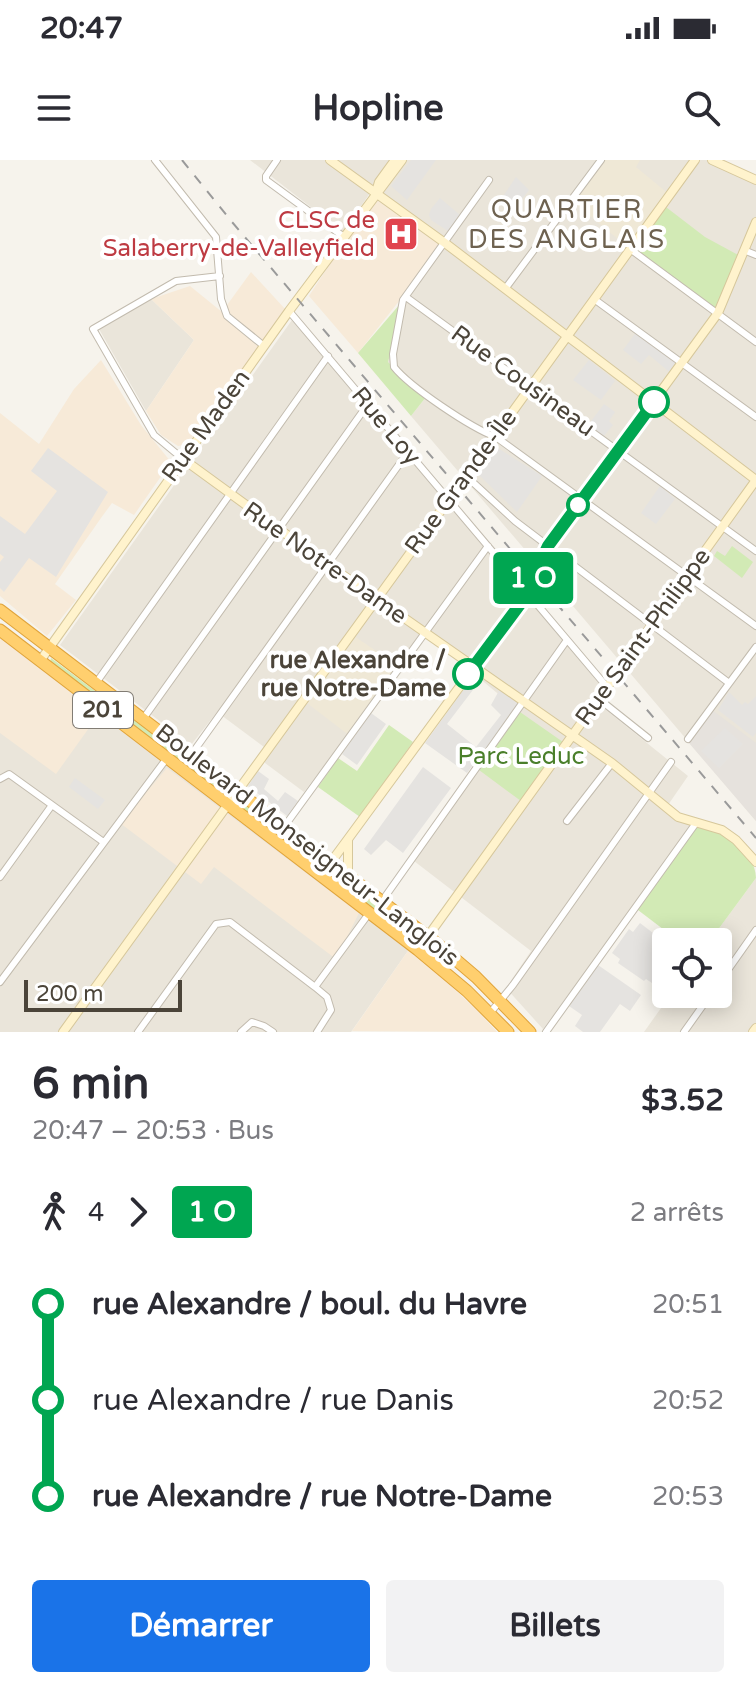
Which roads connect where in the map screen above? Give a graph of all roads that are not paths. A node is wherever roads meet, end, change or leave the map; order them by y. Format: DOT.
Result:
graph roads {
  1 [pos="155,160"];
  2 [pos="277,160"];
  3 [pos="330,160"];
  4 [pos="395,160"];
  5 [pos="402,160"];
  6 [pos="601,160"];
  7 [pos="695,160"];
  8 [pos="712,160"];
  9 [pos="489,180"];
  10 [pos="756,180"];
  11 [pos="376,193"];
  12 [pos="756,222"];
  13 [pos="344,237"];
  14 [pos="445,243"];
  15 [pos="630,249"];
  16 [pos="746,251"];
  17 [pos="756,255"];
  18 [pos="220,276"];
  19 [pos="505,289"];
  20 [pos="406,297"];
  21 [pos="594,299"];
  22 [pos="289,311"];
  23 [pos="718,313"];
  24 [pos="567,336"];
  25 [pos="756,342"];
  26 [pos="264,346"];
  27 [pos="328,356"];
  28 [pos="682,363"];
  29 [pos="530,387"];
  30 [pos="654,402"];
  31 [pos="368,404"];
  32 [pos="756,417"];
  33 [pos="494,436"];
  34 [pos="618,450"];
  35 [pos="408,452"];
  36 [pos="183,459"];
  37 [pos="466,476"];
  38 [pos="756,480"];
  39 [pos="229,495"];
  40 [pos="450,499"];
  41 [pos="583,499"];
  42 [pos="723,526"];
  43 [pos="278,530"];
  44 [pos="488,546"];
  45 [pos="548,546"];
  46 [pos="756,551"];
  47 [pos="327,564"];
  48 [pos="687,576"];
  49 [pos="527,592"];
  50 [pos="376,599"];
  51 [pos="0,610"];
  52 [pos="652,624"];
  53 [pos="756,626"];
  54 [pos="0,630"];
  55 [pos="424,633"];
  56 [pos="567,640"];
  57 [pos="756,647"];
  58 [pos="50,648"];
  59 [pos="40,661"];
  60 [pos="473,667"];
  61 [pos="96,683"];
  62 [pos="729,683"];
  63 [pos="607,687"];
  64 [pos="599,699"];
  65 [pos="524,703"];
  66 [pos="143,719"];
  67 [pos="573,734"];
  68 [pos="648,738"];
  69 [pos="688,739"];
  70 [pos="191,755"];
  71 [pos="167,758"];
  72 [pos="671,762"];
  73 [pos="612,763"];
  74 [pos="0,779"];
  75 [pos="238,792"];
  76 [pos="648,793"];
  77 [pos="228,804"];
  78 [pos="52,805"];
  79 [pos="567,821"];
  80 [pos="696,823"];
  81 [pos="284,827"];
  82 [pos="348,839"];
  83 [pos="102,841"];
  84 [pos="331,862"];
  85 [pos="756,862"];
  86 [pos="317,872"];
  87 [pos="348,875"];
  88 [pos="0,877"];
  89 [pos="382,901"];
  90 [pos="370,912"];
  91 [pos="756,930"];
  92 [pos="428,937"];
  93 [pos="418,950"];
  94 [pos="732,964"];
  95 [pos="0,982"];
  96 [pos="315,987"];
  97 [pos="500,1001"];
  98 [pos="701,1008"];
  99 [pos="490,1013"];
  100 [pos="63,1032"];
  101 [pos="138,1032"];
  102 [pos="241,1032"];
  103 [pos="273,1032"];
  104 [pos="317,1032"];
  105 [pos="508,1032"];
  106 [pos="530,1032"];
  107 [pos="546,1032"];
  108 [pos="684,1032"];
  1 -- 18 [label="street"];
  2 -- 13 [label="street"];
  3 -- 11 [label="street"];
  4 -- 11 [label="street, Rue Maden"];
  5 -- 11 [label="street, Rue Maden"];
  6 -- 19 [label="street"];
  7 -- 15 [label="street, Rue Grande-Île"];
  8 -- 10 [label="street"];
  9 -- 14 [label="street"];
  11 -- 13 [label="street, Rue Maden"];
  11 -- 14 [label="street"];
  12 -- 16 [label="street"];
  13 -- 22 [label="street, Rue Maden"];
  14 -- 19 [label="street"];
  14 -- 20 [label="street"];
  15 -- 21 [label="street, Rue Grande-Île"];
  15 -- 23 [label="street"];
  16 -- 17 [label="street"];
  16 -- 23 [label="street"];
  18 -- 26 [label="street"];
  18 -- 36 [label="street, Rue Notre-Dame"];
  19 -- 24 [label="street"];
  20 -- 29 [label="street, Rue Cousineau"];
  20 -- 33 [label="street"];
  21 -- 24 [label="street, Rue Grande-Île"];
  21 -- 28 [label="street"];
  22 -- 26 [label="street, Rue Maden"];
  22 -- 27 [label="street, Rue Loy"];
  23 -- 25 [label="street"];
  23 -- 28 [label="street"];
  24 -- 29 [label="street, Rue Grande-Île"];
  24 -- 30 [label="street"];
  26 -- 36 [label="street, Rue Maden"];
  27 -- 31 [label="street, Rue Loy"];
  27 -- 39 [label="street"];
  28 -- 30 [label="street"];
  28 -- 32 [label="street"];
  29 -- 33 [label="street, Rue Grande-Île"];
  29 -- 34 [label="street, Rue Cousineau"];
  30 -- 34 [label="street"];
  30 -- 38 [label="street"];
  31 -- 35 [label="street, Rue Loy"];
  31 -- 43 [label="street"];
  33 -- 37 [label="street, Rue Grande-Île"];
  33 -- 41 [label="street"];
  34 -- 41 [label="street"];
  34 -- 42 [label="street, Rue Cousineau"];
  35 -- 40 [label="street, Rue Loy"];
  35 -- 47 [label="street"];
  36 -- 39 [label="street, Rue Notre-Dame"];
  36 -- 58 [label="street, Rue Maden"];
  37 -- 40 [label="street, Rue Grande-Île"];
  37 -- 45 [label="street"];
  38 -- 42 [label="street, Rue Saint-Philippe"];
  39 -- 43 [label="street, Rue Notre-Dame"];
  39 -- 61 [label="street"];
  40 -- 44 [label="street, Rue Loy"];
  40 -- 50 [label="street, Rue Grande-Île"];
  41 -- 45 [label="street"];
  41 -- 48 [label="street"];
  42 -- 46 [label="street, Rue Cousineau"];
  42 -- 48 [label="street, Rue Saint-Philippe"];
  43 -- 47 [label="street, Rue Notre-Dame"];
  43 -- 66 [label="street"];
  44 -- 49 [label="street, Rue Loy"];
  44 -- 55 [label="street"];
  45 -- 49 [label="street"];
  45 -- 52 [label="street"];
  47 -- 50 [label="street, Rue Notre-Dame"];
  47 -- 70 [label="street"];
  48 -- 52 [label="street, Rue Saint-Philippe"];
  48 -- 53 [label="street"];
  49 -- 56 [label="street, Rue Loy"];
  49 -- 60 [label="street"];
  50 -- 55 [label="street, Rue Notre-Dame"];
  50 -- 75 [label="street, Rue Grande-Île"];
  51 -- 58 [label="highway, Boulevard Monseigneur-Langlois / 201"];
  52 -- 62 [label="street"];
  52 -- 63 [label="street, Rue Saint-Philippe"];
  54 -- 59 [label="highway, Boulevard Monseigneur-Langlois / 201"];
  55 -- 60 [label="street, Rue Notre-Dame"];
  55 -- 81 [label="street"];
  56 -- 63 [label="street, Rue Loy"];
  56 -- 65 [label="street"];
  57 -- 62 [label="street"];
  58 -- 59 [label="street, Rue Maden"];
  58 -- 61 [label="highway, Boulevard Monseigneur-Langlois / 201"];
  59 -- 71 [label="highway, Boulevard Monseigneur-Langlois / 201"];
  60 -- 65 [label="street, Rue Notre-Dame"];
  60 -- 82 [label="street"];
  61 -- 66 [label="highway, Boulevard Monseigneur-Langlois / 201"];
  62 -- 69 [label="street"];
  63 -- 64 [label="street, Rue Saint-Philippe"];
  64 -- 67 [label="street, Rue Saint-Philippe"];
  64 -- 68 [label="street"];
  65 -- 67 [label="street, Rue Notre-Dame"];
  65 -- 89 [label="street"];
  66 -- 70 [label="highway, Boulevard Monseigneur-Langlois / 201"];
  67 -- 73 [label="street, Rue Notre-Dame"];
  67 -- 92 [label="street, Rue Saint-Philippe"];
  70 -- 75 [label="highway, Boulevard Monseigneur-Langlois / 201"];
  71 -- 77 [label="highway, Boulevard Monseigneur-Langlois / 201"];
  71 -- 83 [label="street"];
  72 -- 76 [label="street"];
  73 -- 76 [label="street, Rue Notre-Dame"];
  73 -- 79 [label="street"];
  74 -- 78 [label="street"];
  75 -- 77 [label="street, Rue Grande-Île"];
  75 -- 81 [label="highway, Boulevard Monseigneur-Langlois / 201"];
  76 -- 80 [label="street, Rue Notre-Dame"];
  76 -- 97 [label="street"];
  77 -- 86 [label="highway, Boulevard Monseigneur-Langlois / 201"];
  77 -- 100 [label="street, Rue Grande-Île"];
  78 -- 83 [label="street"];
  78 -- 88 [label="street"];
  80 -- 85 [label="street, Rue Notre-Dame"];
  80 -- 107 [label="street"];
  81 -- 84 [label="highway, Boulevard Monseigneur-Langlois / 201"];
  82 -- 84 [label="street"];
  82 -- 87 [label="street"];
  83 -- 95 [label="street"];
  84 -- 86 [label="street"];
  84 -- 87 [label="highway, Boulevard Monseigneur-Langlois / 201"];
  86 -- 90 [label="highway, Boulevard Monseigneur-Langlois / 201"];
  87 -- 89 [label="highway, Boulevard Monseigneur-Langlois / 201"];
  89 -- 92 [label="highway, Boulevard Monseigneur-Langlois / 201"];
  90 -- 93 [label="highway, Boulevard Monseigneur-Langlois / 201"];
  90 -- 96 [label="street"];
  91 -- 94 [label="street"];
  92 -- 93 [label="street, Rue Saint-Philippe"];
  92 -- 97 [label="highway, Boulevard Monseigneur-Langlois / 201"];
  93 -- 99 [label="highway, Boulevard Monseigneur-Langlois / 201"];
  96 -- 101 [label="street"];
  96 -- 104 [label="street"];
  97 -- 99 [label="street"];
  97 -- 106 [label="highway, Boulevard Monseigneur-Langlois / 201"];
  98 -- 108 [label="street"];
  99 -- 105 [label="highway, Boulevard Monseigneur-Langlois / 201"];
  102 -- 103 [label="street"];
}
